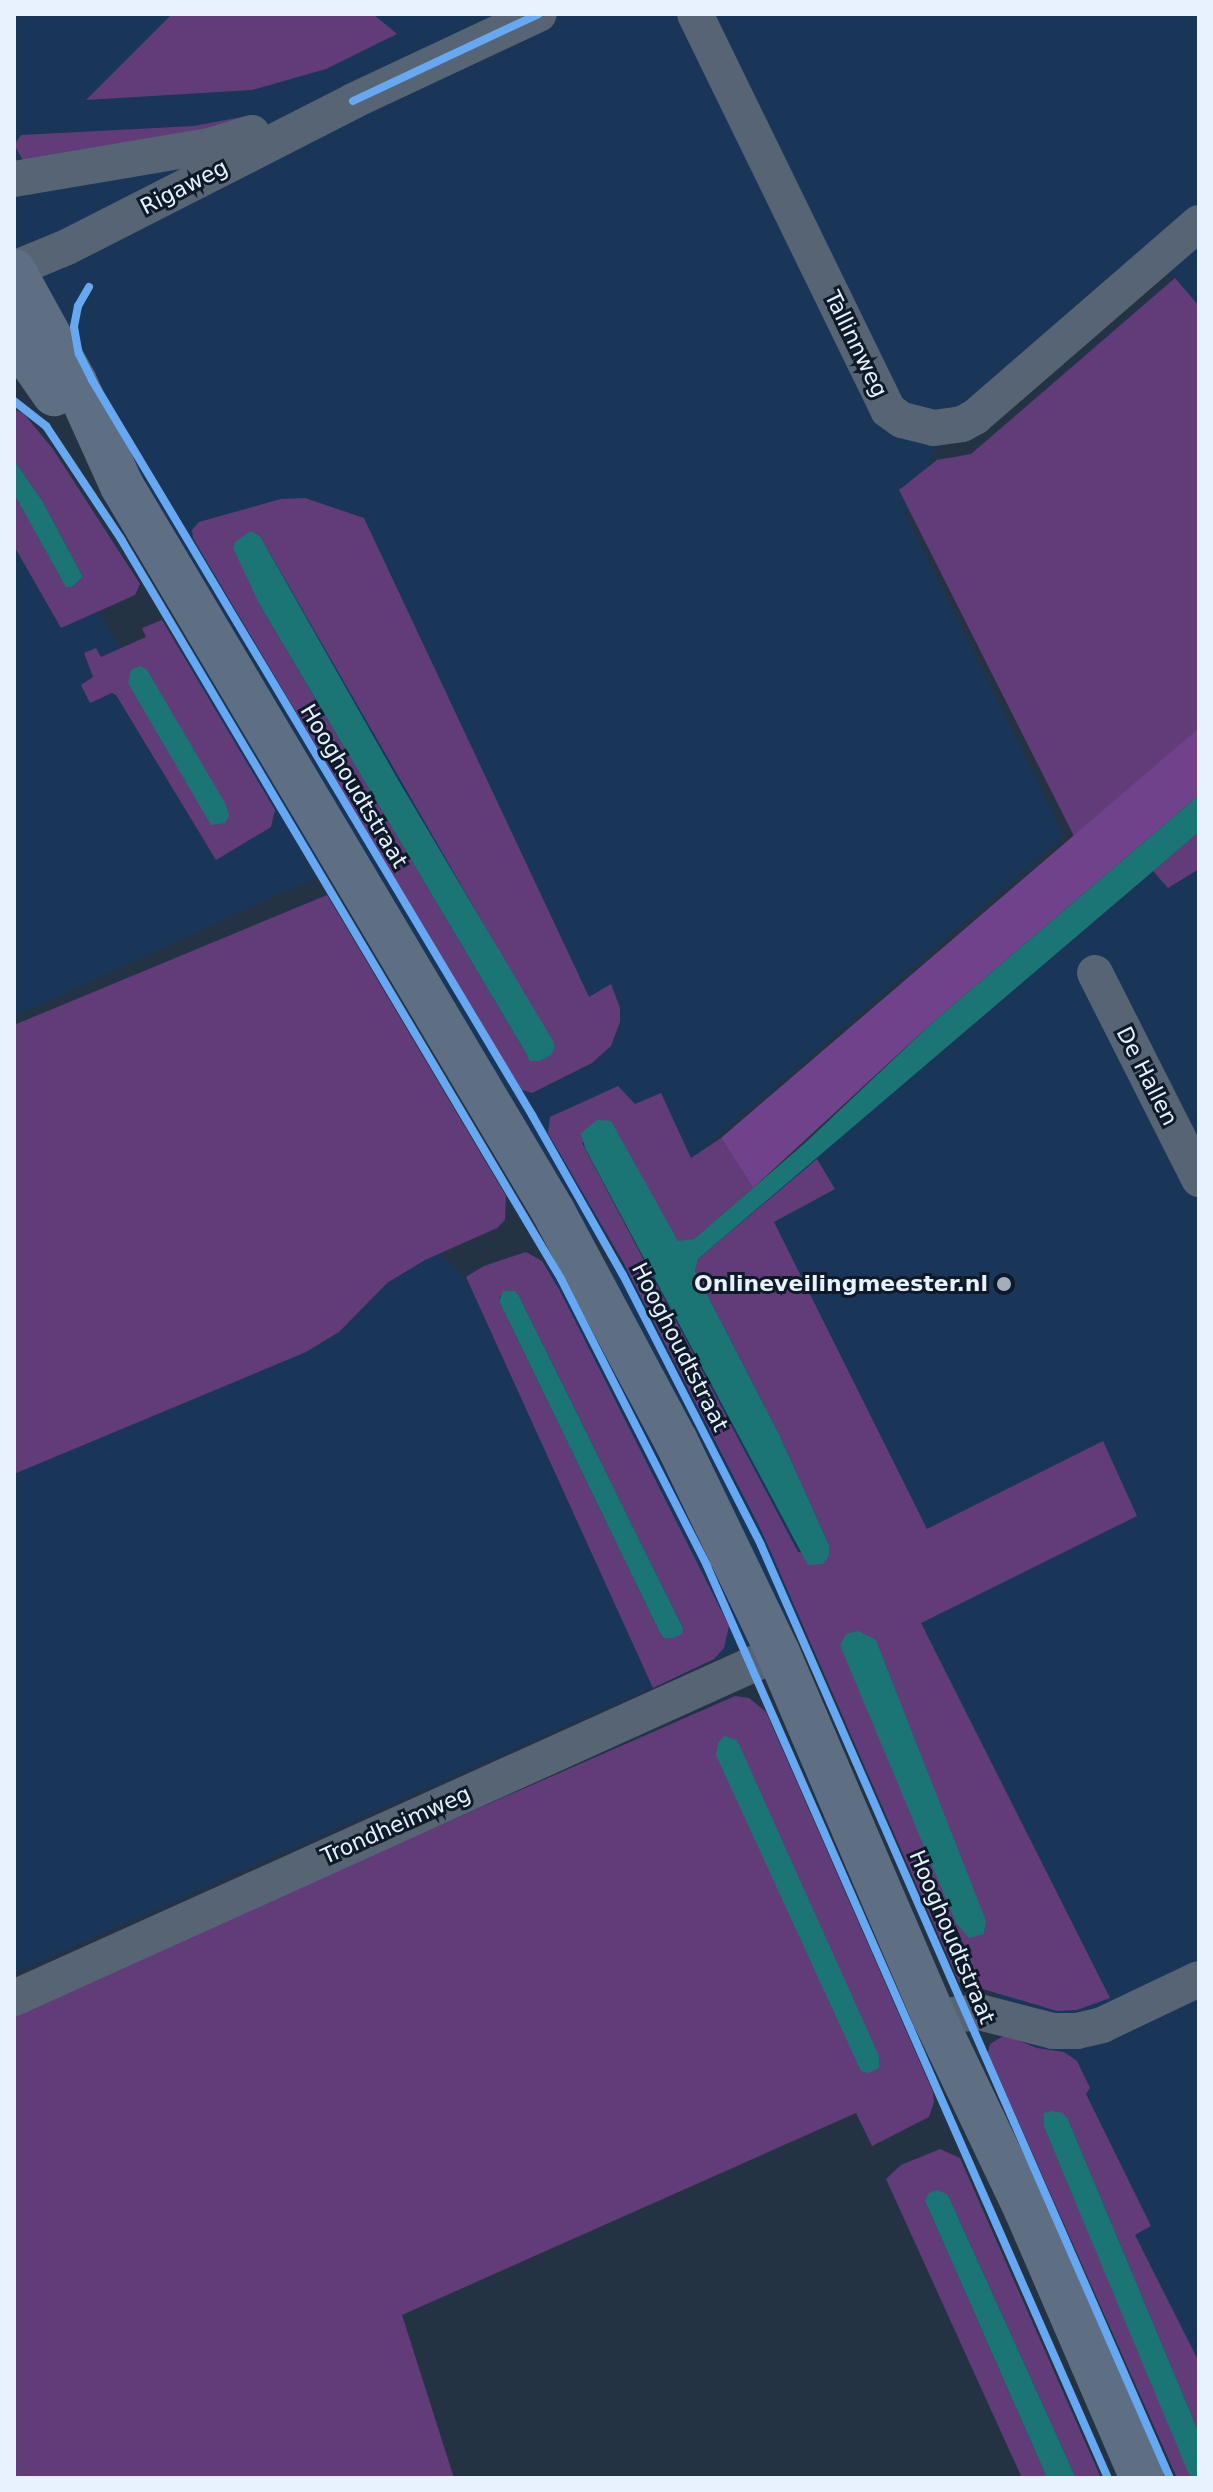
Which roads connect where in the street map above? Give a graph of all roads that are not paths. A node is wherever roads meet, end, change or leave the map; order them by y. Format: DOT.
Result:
graph roads {
  1 [pos="539,14"];
  2 [pos="695,14"];
  3 [pos="353,101"];
  4 [pos="14,179"];
  5 [pos="1199,223"];
  6 [pos="14,270"];
  7 [pos="14,337"];
  8 [pos="122,486"];
  9 [pos="1095,973"];
  10 [pos="1199,1179"];
  11 [pos="778,1653"];
  12 [pos="1199,1979"];
  13 [pos="14,1998"];
  14 [pos="934,2017"];
  15 [pos="1142,2478"];
  1 -- 3 [label="street, Rigaweg"];
  2 -- 5 [label="street, Tallinnweg"];
  3 -- 4 [label="street, Rigaweg"];
  3 -- 6 [label="street, Rigaweg"];
  6 -- 8 [label="street, Hooghoudtstraat"];
  7 -- 8 [label="street, Hooghoudtstraat"];
  8 -- 11 [label="street, Hooghoudtstraat"];
  9 -- 10 [label="street, De Hallen"];
  11 -- 13 [label="street, Trondheimweg"];
  11 -- 14 [label="street, Hooghoudtstraat"];
  12 -- 14 [label="street"];
  14 -- 15 [label="street, Hooghoudtstraat"];
}
